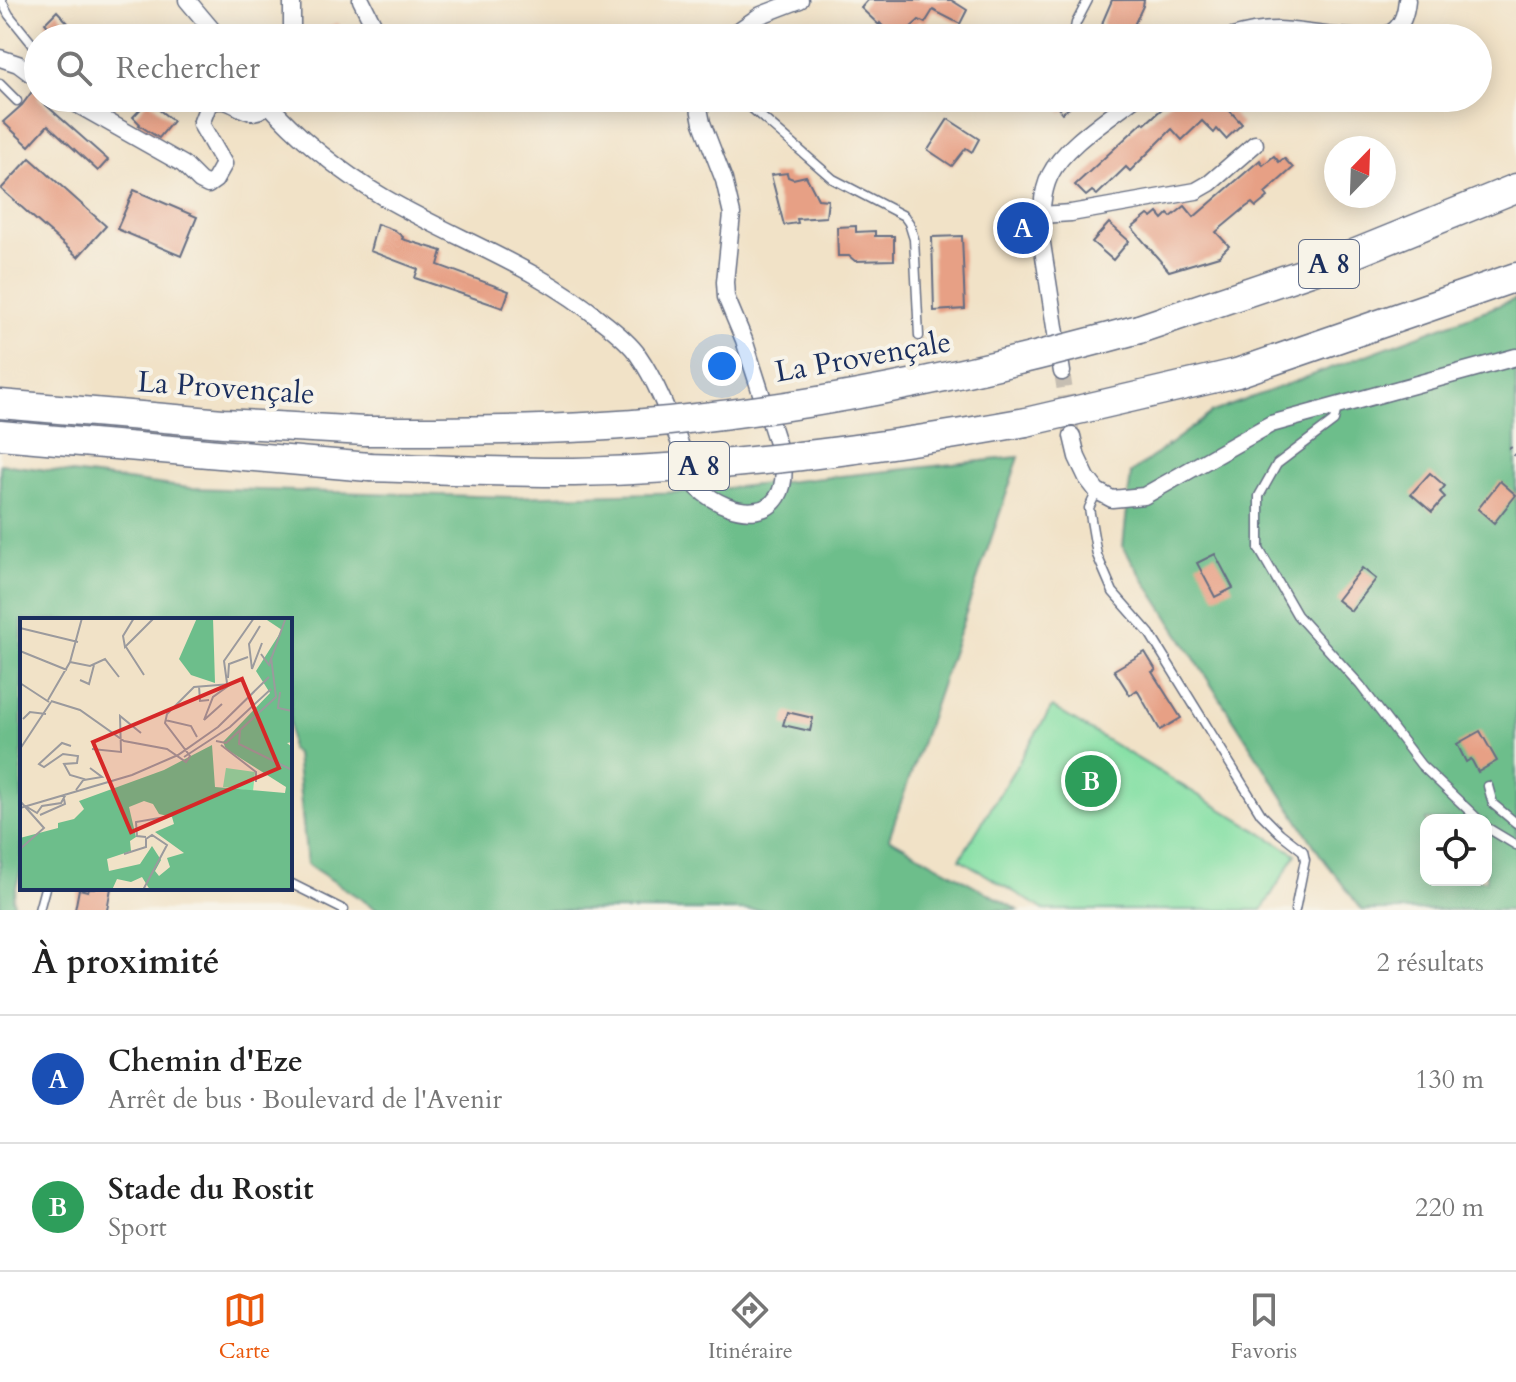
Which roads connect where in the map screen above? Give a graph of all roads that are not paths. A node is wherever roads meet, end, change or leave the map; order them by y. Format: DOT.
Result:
graph roads {
  1 [pos="1,0"];
  2 [pos="187,0"];
  3 [pos="292,0"];
  4 [pos="361,0"];
  5 [pos="800,0"];
  6 [pos="1088,0"];
  7 [pos="1405,1"];
  8 [pos="207,24"];
  9 [pos="292,24"];
  10 [pos="373,24"];
  11 [pos="748,24"];
  12 [pos="1076,24"];
  13 [pos="1400,24"];
  14 [pos="24,34"];
  15 [pos="0,58"];
  16 [pos="24,68"];
  17 [pos="0,84"];
  18 [pos="17,101"];
  19 [pos="91,112"];
  20 [pos="206,112"];
  21 [pos="280,112"];
  22 [pos="700,112"];
  23 [pos="756,112"];
  24 [pos="1117,112"];
  25 [pos="1255,144"];
  26 [pos="1516,188"];
  27 [pos="1041,215"];
  28 [pos="1516,277"];
  29 [pos="919,336"];
  30 [pos="1516,357"];
  31 [pos="1062,372"];
  32 [pos="0,404"];
  33 [pos="1337,406"];
  34 [pos="0,435"];
  35 [pos="1072,436"];
  36 [pos="1097,491"];
  37 [pos="1488,786"];
  38 [pos="1473,814"];
  39 [pos="1516,823"];
  40 [pos="1492,831"];
  41 [pos="1516,845"];
  42 [pos="292,884"];
  43 [pos="44,890"];
  44 [pos="39,910"];
  45 [pos="344,910"];
  46 [pos="1295,910"];
  1 -- 14 [label="lane"];
  2 -- 8 [label="street"];
  3 -- 9 [label="street"];
  4 -- 10 [label="street"];
  5 -- 11 [label="street"];
  6 -- 12 [label="lane"];
  7 -- 13 [label="street"];
  15 -- 16 [label="street"];
  17 -- 18 [label="lane"];
  19 -- 20 [label="street"];
  21 -- 22 [label="street"];
  23 -- 29 [label="lane"];
  24 -- 27 [label="street"];
  25 -- 27 [label="street"];
  26 -- 32 [label="highway, La Provençale / A 8, bridge"];
  27 -- 31 [label="street"];
  28 -- 34 [label="highway, A 8, bridge"];
  30 -- 33 [label="street"];
  33 -- 36 [label="street"];
  33 -- 38 [label="lane"];
  35 -- 36 [label="street"];
  36 -- 46 [label="lane"];
  37 -- 39 [label="lane"];
  40 -- 41 [label="lane"];
  42 -- 45 [label="lane"];
  43 -- 44 [label="lane"];
}
